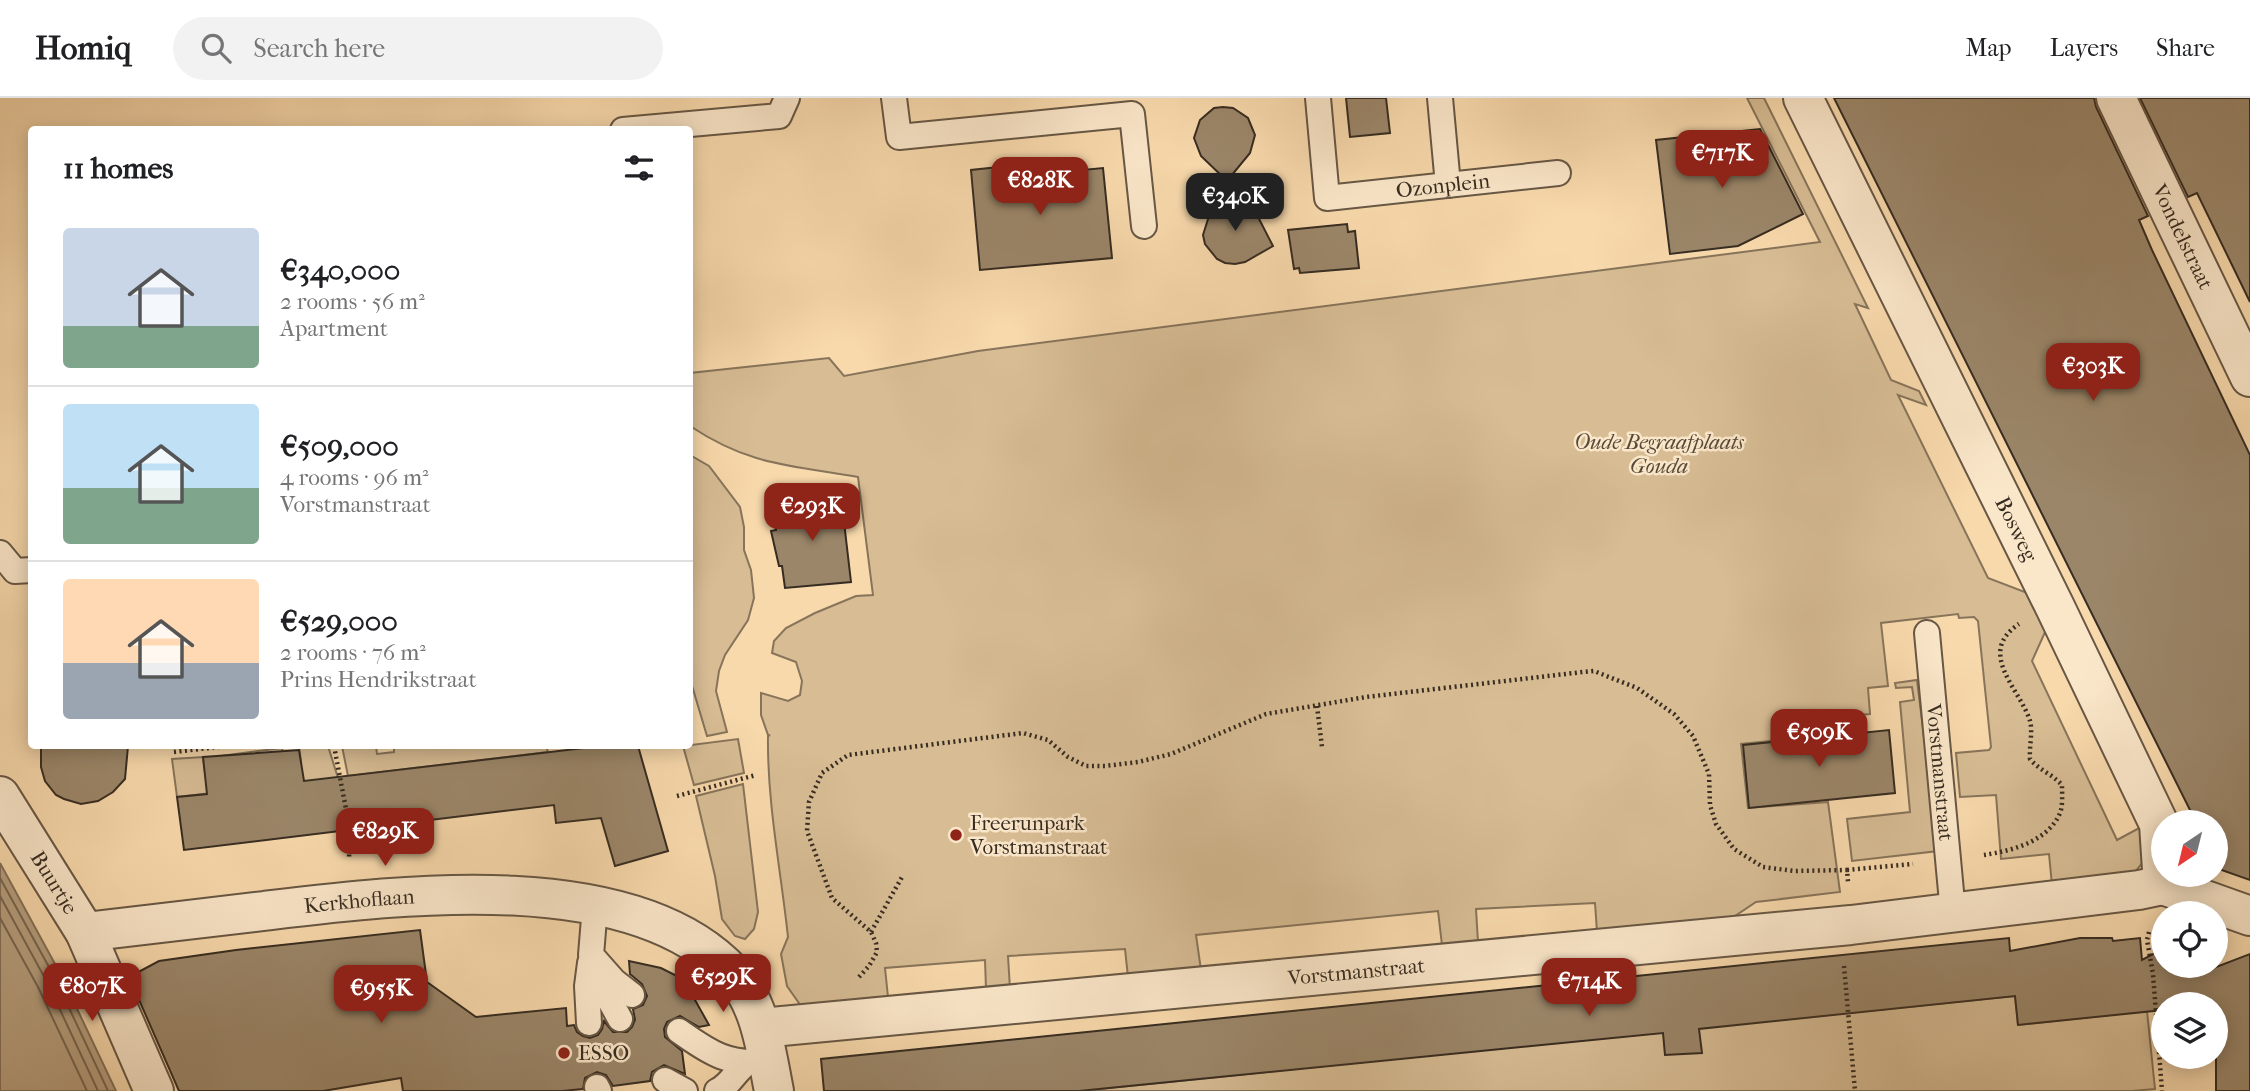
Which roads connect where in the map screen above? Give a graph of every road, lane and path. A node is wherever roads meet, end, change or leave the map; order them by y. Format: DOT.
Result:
graph roads {
  1 [pos="787,98"];
  2 [pos="894,98"];
  3 [pos="1318,98"];
  4 [pos="1440,98"];
  5 [pos="1803,98"];
  6 [pos="2116,98"];
  7 [pos="668,126"];
  8 [pos="1558,173"];
  9 [pos="1448,185"];
  10 [pos="1144,226"];
  11 [pos="2250,377"];
  12 [pos="0,553"];
  13 [pos="28,570"];
  14 [pos="2055,607"];
  15 [pos="1927,633"];
  16 [pos="1317,706"];
  17 [pos="1322,747"];
  18 [pos="200,749"];
  19 [pos="335,749"];
  20 [pos="174,752"];
  21 [pos="756,775"];
  22 [pos="0,796"];
  23 [pos="677,796"];
  24 [pos="2152,810"];
  25 [pos="1949,861"];
  26 [pos="1847,870"];
  27 [pos="902,877"];
  28 [pos="2153,887"];
  29 [pos="2162,887"];
  30 [pos="2169,887"];
  31 [pos="347,901"];
  32 [pos="595,906"];
  33 [pos="1953,913"];
  34 [pos="2250,916"];
  35 [pos="1846,925"];
  36 [pos="85,932"];
  37 [pos="871,932"];
  38 [pos="591,955"];
  39 [pos="632,995"];
  40 [pos="620,1019"];
  41 [pos="855,1019"];
  42 [pos="589,1023"];
  43 [pos="679,1031"];
  44 [pos="762,1061"];
  45 [pos="154,1091"];
  46 [pos="718,1091"];
  47 [pos="1855,1091"];
  48 [pos="2162,1091"];
  1 -- 7 [label="lane"];
  2 -- 10 [label="lane"];
  3 -- 9 [label="lane, Ozonplein"];
  4 -- 9 [label="lane"];
  5 -- 14 [label="street, Bosweg"];
  6 -- 11 [label="street, Vondelstraat"];
  8 -- 9 [label="lane, Ozonplein"];
  12 -- 13 [label="lane"];
  14 -- 24 [label="street, Bosweg"];
  14 -- 25 [label="path"];
  15 -- 25 [label="lane, Vorstmanstraat"];
  16 -- 17 [label="path"];
  16 -- 26 [label="path"];
  16 -- 37 [label="path"];
  18 -- 20 [label="path"];
  19 -- 31 [label="path"];
  21 -- 23 [label="path"];
  22 -- 36 [label="street, Buurtje"];
  25 -- 26 [label="path"];
  25 -- 33 [label="lane, Vorstmanstraat"];
  26 -- 35 [label="path"];
  27 -- 37 [label="path"];
  28 -- 33 [label="street, Vorstmanstraat"];
  29 -- 48 [label="path"];
  30 -- 34 [label="street"];
  31 -- 32 [label="street, Kerkhoflaan"];
  31 -- 36 [label="street, Kerkhoflaan"];
  32 -- 38 [label="lane"];
  32 -- 44 [label="street, Kerkhoflaan"];
  33 -- 35 [label="street, Vorstmanstraat"];
  35 -- 41 [label="street, Vorstmanstraat"];
  35 -- 47 [label="path"];
  36 -- 45 [label="street, Buurtje"];
  37 -- 41 [label="path"];
  38 -- 39 [label="lane"];
  38 -- 40 [label="lane"];
  38 -- 42 [label="lane"];
  41 -- 44 [label="street, Vorstmanstraat"];
  43 -- 44 [label="lane"];
  44 -- 46 [label="lane"];
}
